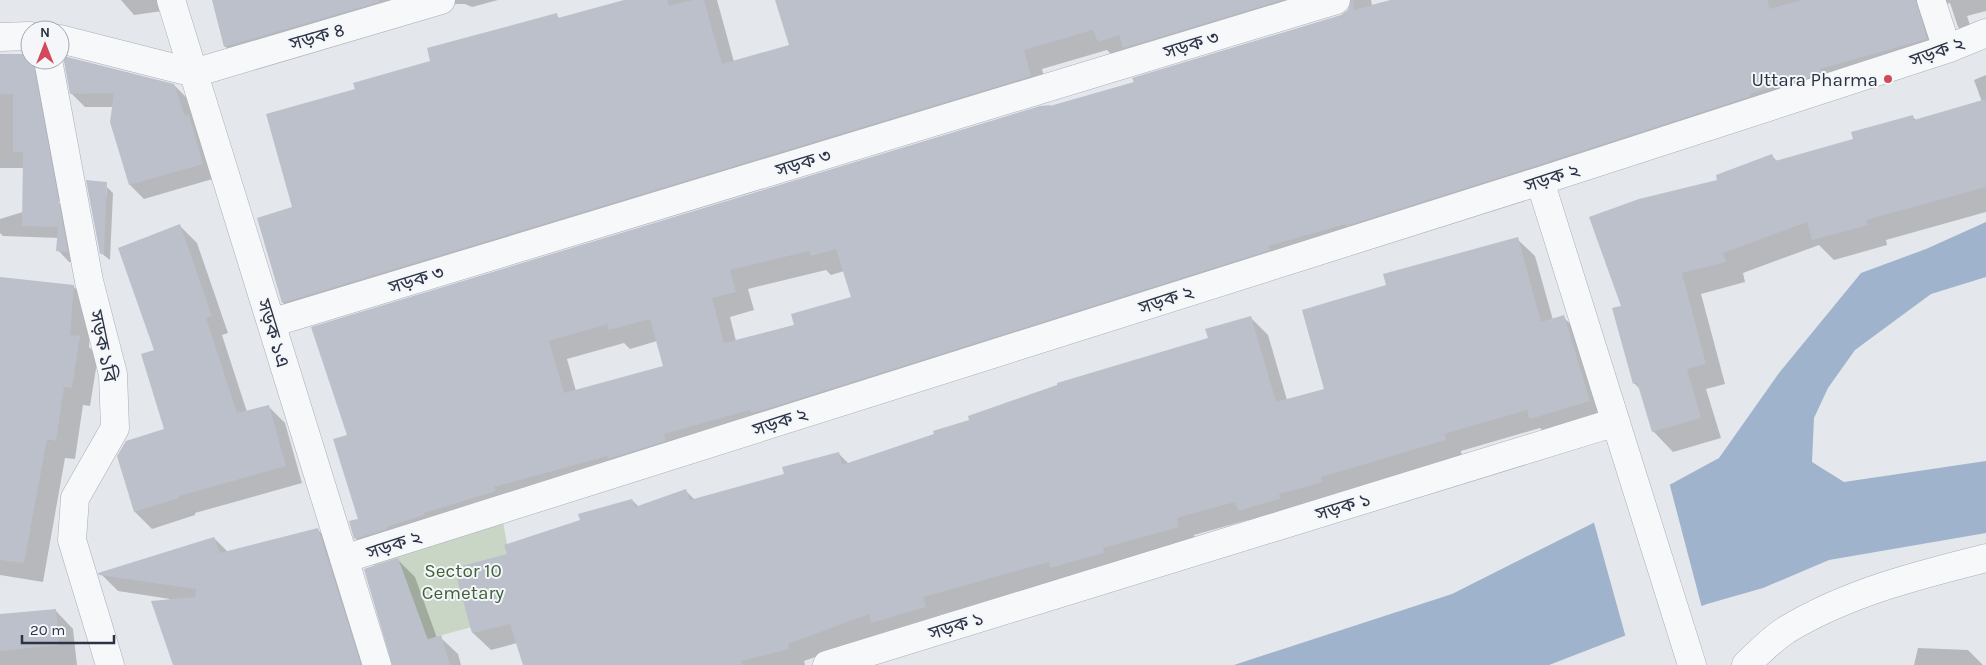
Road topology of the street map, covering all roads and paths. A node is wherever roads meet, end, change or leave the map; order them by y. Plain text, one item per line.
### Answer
1 (171, 0) edge
2 (441, 0) edge
3 (1336, 0) edge
4 (1931, 0) edge
5 (1986, 33) edge
6 (20, 36) edge
7 (0, 37) edge
8 (70, 42) edge
9 (1946, 50) junction
10 (50, 70) edge
11 (194, 73) junction
12 (1540, 181) junction
13 (271, 323) junction
14 (1616, 422) junction
15 (1986, 558) edge
16 (344, 559) junction
17 (110, 665) edge
18 (377, 665) edge
19 (827, 665) edge
20 (1692, 665) edge
21 (1746, 665) edge

1 - 11 street, সড়ক ১এ
2 - 11 street, সড়ক ৪
3 - 13 street, সড়ক ৩
4 - 9 street
5 - 9 street, সড়ক ২
6 - 7 street
8 - 11 street
9 - 12 street, সড়ক ২
10 - 17 street, সড়ক ১বি
11 - 13 street, সড়ক ১এ
12 - 14 street
12 - 16 street, সড়ক ২
13 - 16 street, সড়ক ১এ
14 - 19 street, সড়ক ১
14 - 20 street
15 - 21 street
16 - 18 street, সড়ক ১এ

